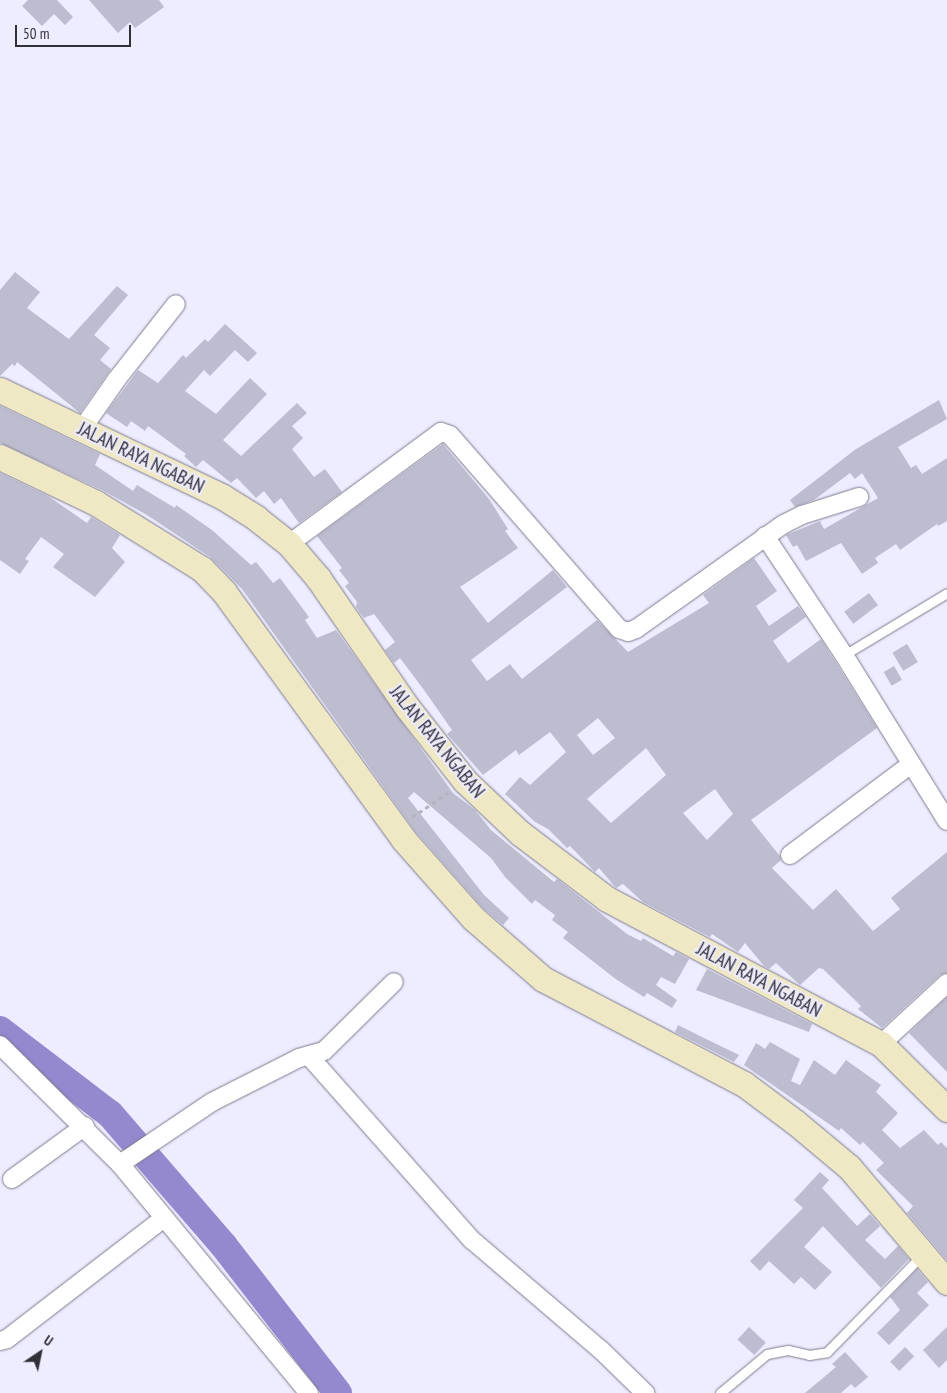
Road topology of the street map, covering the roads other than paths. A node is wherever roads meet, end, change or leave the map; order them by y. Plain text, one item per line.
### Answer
1 (176, 304) dead end
2 (0, 390) edge
3 (82, 430) junction
4 (0, 457) edge
5 (859, 497) dead end
6 (765, 536) junction
7 (289, 544) junction
8 (947, 593) edge
9 (844, 656) junction
10 (911, 764) junction
11 (947, 822) edge
12 (790, 855) dead end
13 (394, 982) dead end
14 (947, 983) edge
15 (881, 1044) junction
16 (0, 1046) edge
17 (309, 1056) junction
18 (947, 1110) edge
19 (85, 1126) junction
20 (120, 1164) junction
21 (12, 1179) dead end
22 (164, 1218) junction
23 (925, 1252) junction
24 (947, 1282) edge
25 (0, 1341) edge
26 (309, 1393) edge
27 (645, 1393) edge
28 (720, 1393) edge

1 - 3 street
2 - 3 street, JALAN RAYA NGABAN
3 - 7 street, JALAN RAYA NGABAN
4 - 23 street
5 - 6 street
6 - 7 street
6 - 9 street
7 - 15 street, JALAN RAYA NGABAN
8 - 9 lane
9 - 10 street
10 - 11 street
10 - 12 street
13 - 17 street
14 - 15 street
15 - 18 street, JALAN RAYA NGABAN
16 - 19 street
17 - 20 street
17 - 27 street
19 - 20 street
19 - 21 street
20 - 22 street
22 - 25 street
22 - 26 street
23 - 24 street
23 - 28 lane

